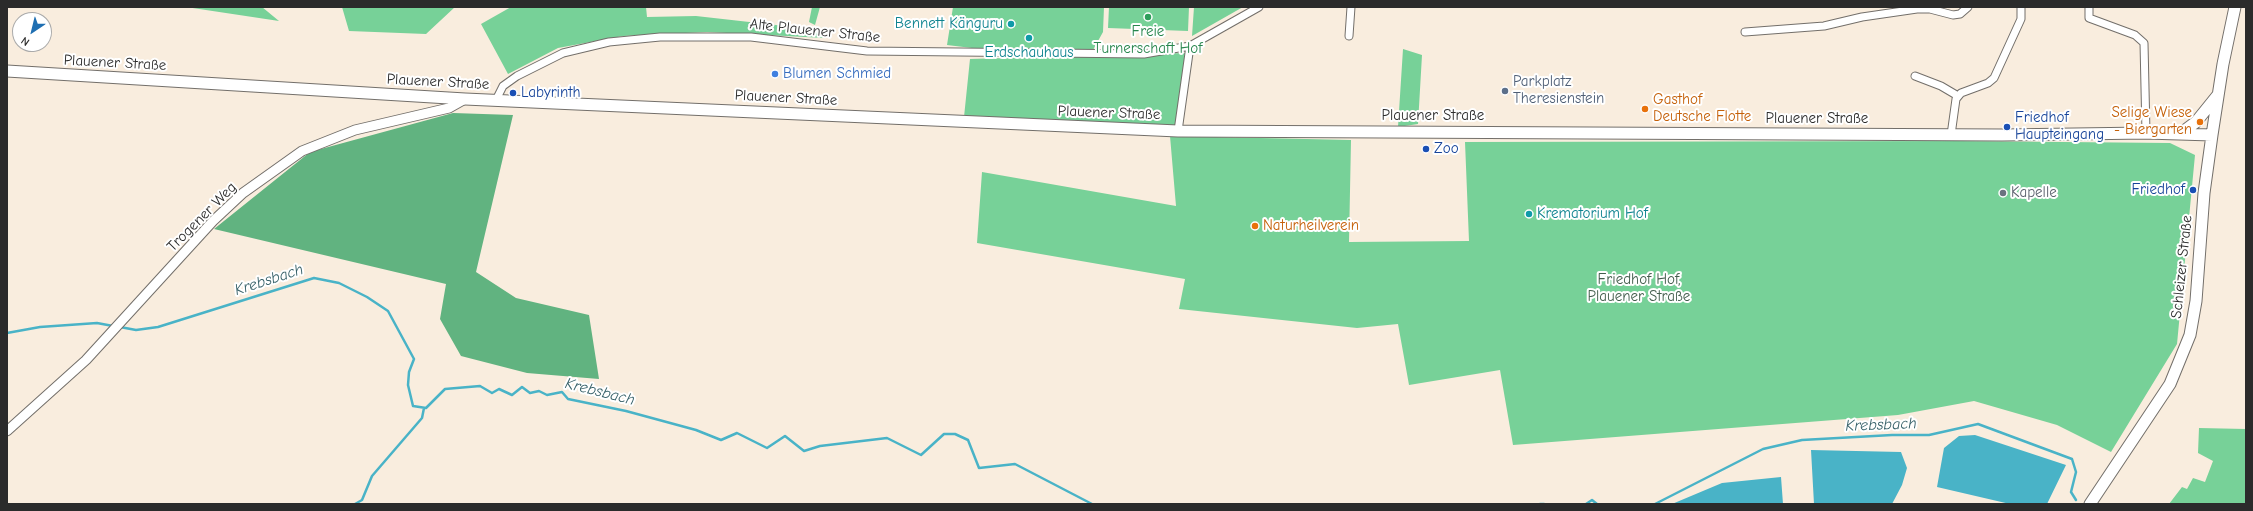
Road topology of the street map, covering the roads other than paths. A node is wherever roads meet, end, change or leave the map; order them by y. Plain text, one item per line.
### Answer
1 (1259, 7) edge
2 (1351, 7) edge
3 (1968, 7) edge
4 (2021, 7) edge
5 (2089, 7) edge
6 (2235, 7) edge
7 (1745, 32) dead end
8 (1349, 36) dead end
9 (1190, 46) junction
10 (7, 71) edge
11 (1914, 76) dead end
12 (2218, 94) junction
13 (1958, 96) junction
14 (465, 99) junction
15 (496, 100) junction
16 (1178, 131) junction
17 (2146, 133) junction
18 (2180, 134) junction
19 (1951, 135) junction
20 (2212, 136) junction
21 (7, 431) edge
22 (2090, 504) edge

1 - 9 street, Alte Plauener Straße
2 - 8 street
3 - 7 street
4 - 13 street
5 - 17 street
6 - 12 main road, Schleizer Straße
9 - 15 street, Alte Plauener Straße
9 - 16 street
10 - 14 main road, Plauener Straße
11 - 13 street
12 - 18 main road
12 - 20 main road, Schleizer Straße
13 - 19 street
14 - 15 main road, Plauener Straße
14 - 21 street, Trogener Weg
15 - 16 main road, Plauener Straße
16 - 19 main road, Plauener Straße
17 - 18 main road, Plauener Straße
17 - 19 main road, Plauener Straße
18 - 20 main road, Plauener Straße
20 - 22 main road, Schleizer Straße

